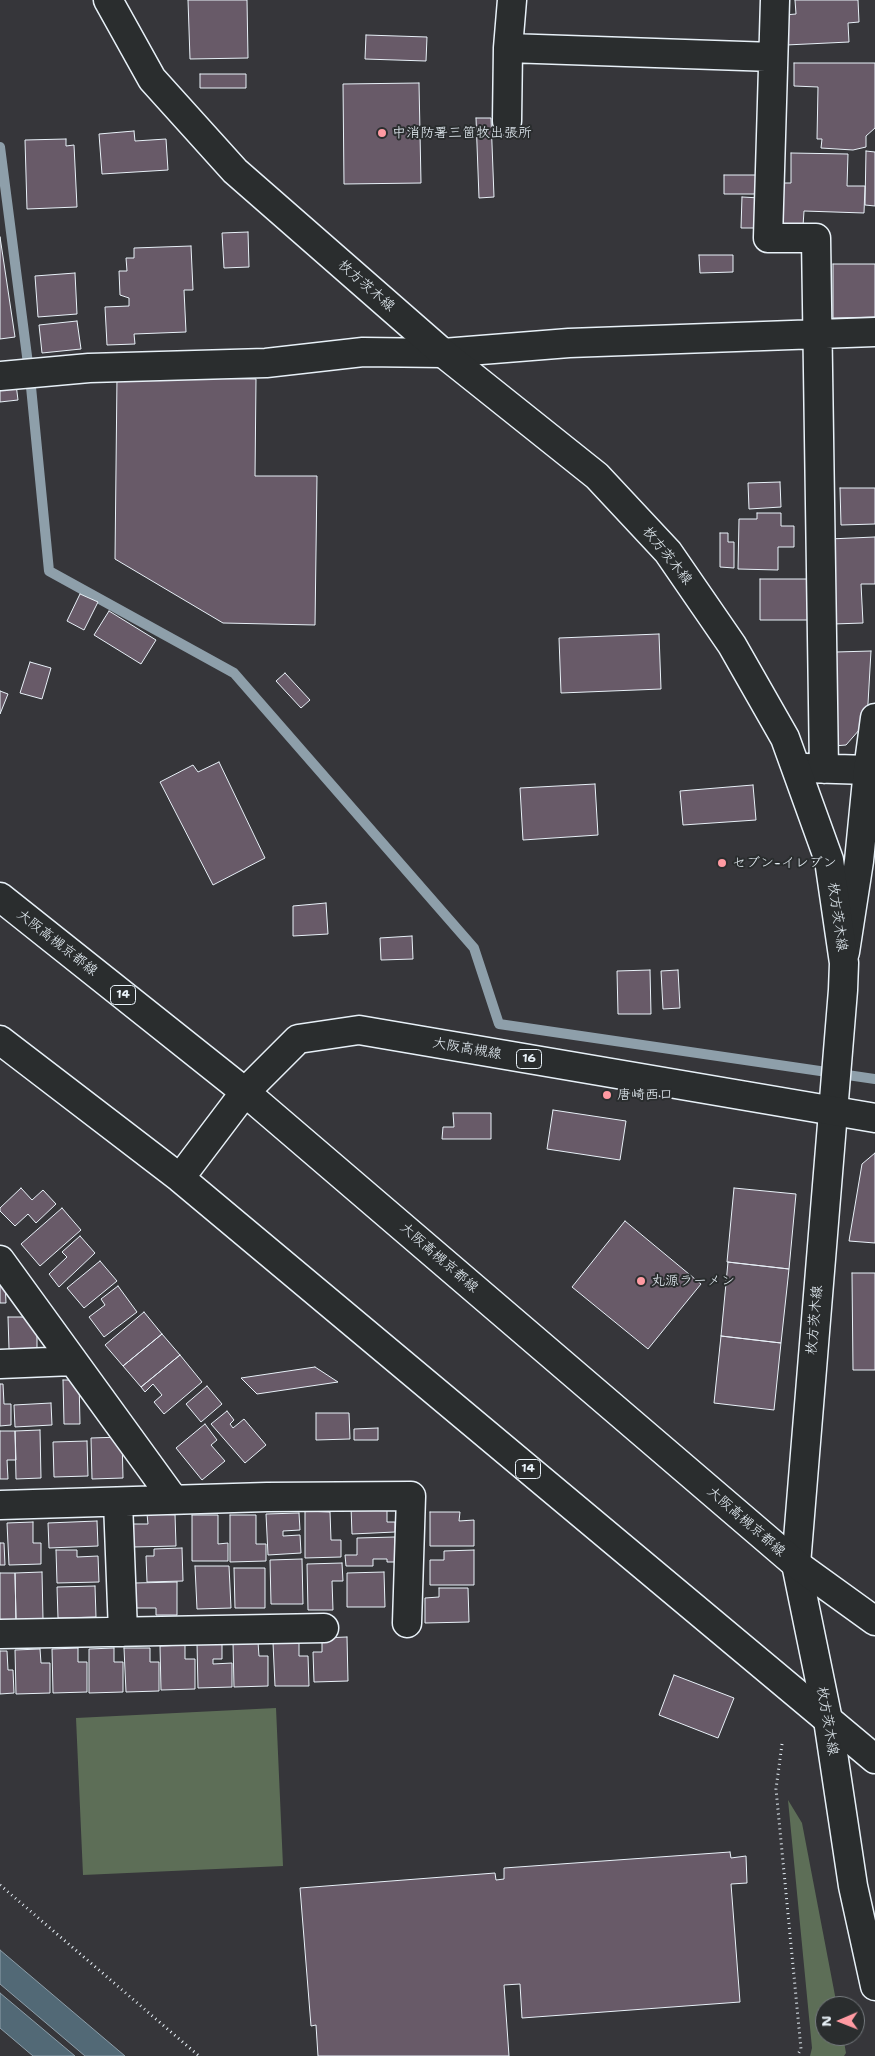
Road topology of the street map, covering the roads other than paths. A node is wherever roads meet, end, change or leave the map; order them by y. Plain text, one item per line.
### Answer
1 (108, 0) edge
2 (512, 0) edge
3 (775, 0) edge
4 (508, 48) junction
5 (773, 57) junction
6 (507, 122) dead end
7 (875, 332) edge
8 (816, 334) junction
9 (443, 353) junction
10 (0, 376) edge
11 (875, 718) edge
12 (796, 768) junction
13 (824, 769) junction
14 (868, 770) junction
15 (0, 897) edge
16 (844, 963) junction
17 (0, 1040) edge
18 (246, 1092) junction
19 (833, 1111) junction
20 (875, 1118) edge
21 (180, 1178) junction
22 (0, 1260) edge
23 (73, 1361) junction
24 (0, 1364) edge
25 (174, 1500) junction
26 (118, 1502) junction
27 (0, 1506) edge
28 (796, 1564) junction
29 (875, 1621) edge
30 (407, 1623) dead end
31 (324, 1628) dead end
32 (123, 1632) junction
33 (0, 1634) edge
34 (828, 1720) junction
35 (875, 1758) edge
36 (875, 1986) edge

1 - 9 main road, 枚方茨木線
2 - 4 main road
3 - 5 main road
4 - 5 main road
4 - 6 main road
5 - 8 main road
7 - 8 main road
8 - 9 main road
8 - 13 main road
9 - 10 main road
9 - 12 main road, 枚方茨木線
11 - 14 main road
12 - 13 main road
12 - 16 main road, 枚方茨木線
13 - 14 main road
14 - 16 main road
15 - 18 main road, 大阪高槻京都線 / 14
16 - 19 main road, 枚方茨木線
17 - 21 main road, 14
18 - 19 main road, 大阪高槻線 / 16
18 - 21 main road, 大阪高槻線 / 16
18 - 28 main road, 大阪高槻京都線 / 14
19 - 20 main road, 大阪高槻線 / 16
19 - 28 main road, 枚方茨木線
21 - 34 main road, 14
22 - 23 main road
23 - 24 main road
23 - 25 main road
25 - 26 main road
25 - 30 main road
26 - 27 main road
26 - 32 main road
28 - 29 main road, 大阪高槻京都線 / 14
28 - 34 main road, 枚方茨木線
31 - 32 main road
32 - 33 main road
34 - 35 main road, 14
34 - 36 main road, 枚方茨木線

